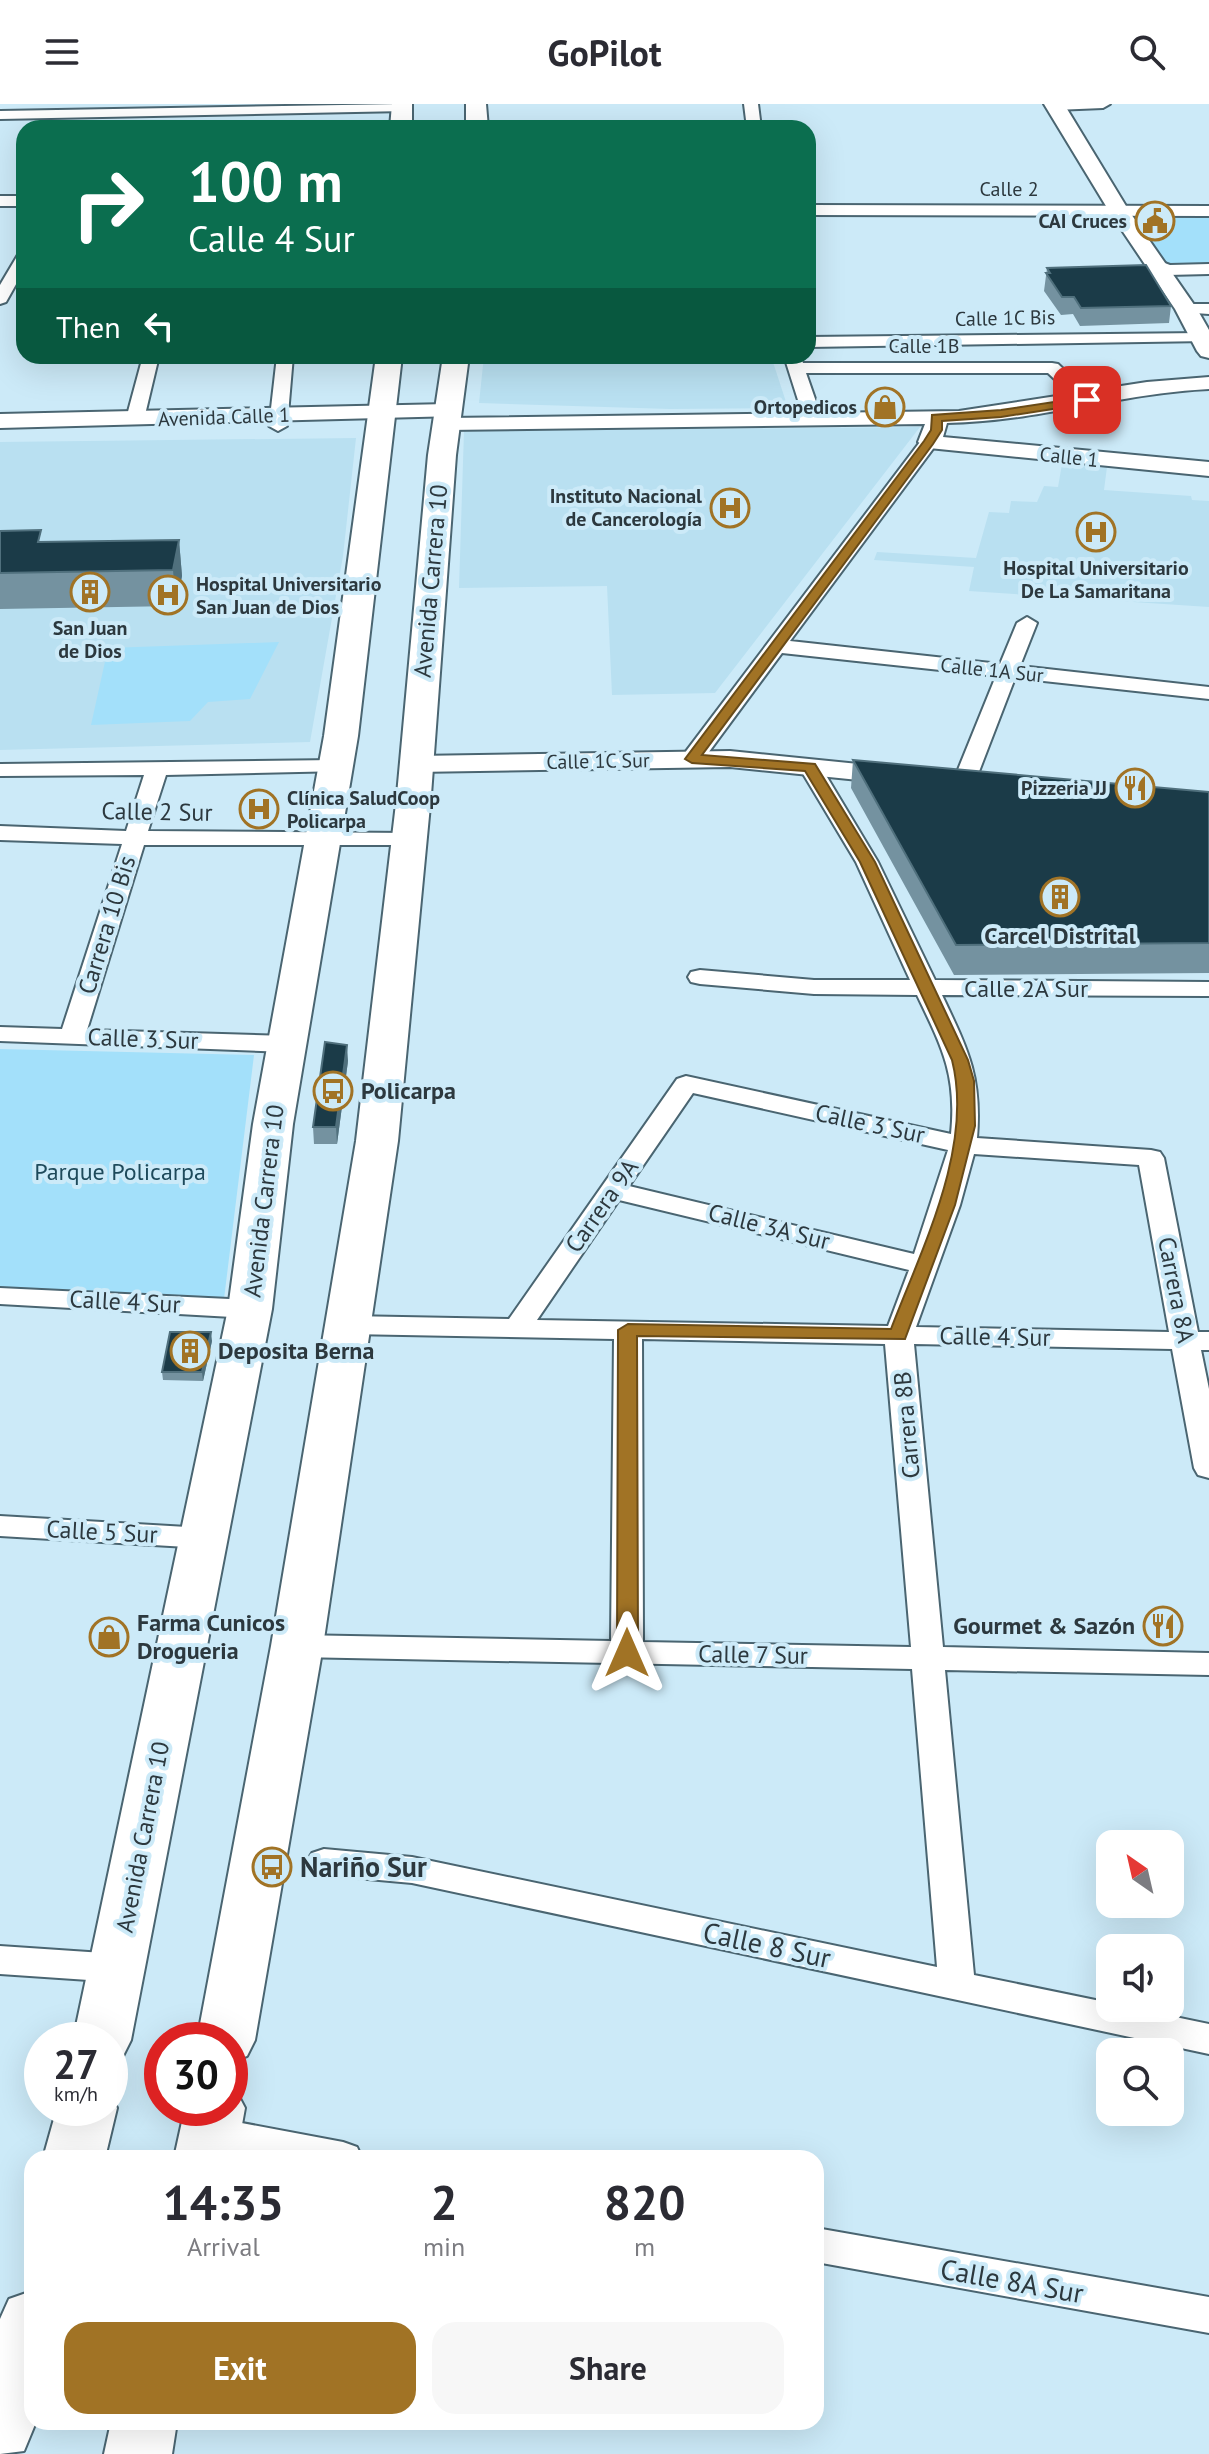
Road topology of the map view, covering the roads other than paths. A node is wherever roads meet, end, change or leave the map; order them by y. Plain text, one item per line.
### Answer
1 (1103, 104) edge
2 (1054, 105) edge
3 (215, 106) edge
4 (313, 110) junction
5 (110, 113) junction
6 (401, 113) edge
7 (0, 115) edge
8 (107, 120) edge
9 (312, 120) edge
10 (816, 210) edge
11 (1119, 211) junction
12 (1209, 211) edge
13 (1209, 269) edge
14 (16, 270) edge
15 (1163, 270) junction
16 (0, 299) edge
17 (1186, 309) junction
18 (1209, 309) edge
19 (816, 342) edge
20 (1206, 345) edge
21 (816, 363) edge
22 (149, 364) edge
23 (284, 364) edge
24 (388, 364) edge
25 (455, 364) edge
26 (795, 364) edge
27 (1209, 383) edge
28 (1087, 400) junction
29 (447, 417) junction
30 (382, 418) junction
31 (936, 418) junction
32 (135, 419) junction
33 (813, 419) junction
34 (0, 421) edge
35 (278, 421) junction
36 (0, 430) edge
37 (929, 442) junction
38 (1209, 469) edge
39 (1027, 623) dead end
40 (776, 646) junction
41 (1008, 672) junction
42 (1209, 693) edge
43 (692, 759) junction
44 (416, 764) junction
45 (336, 766) junction
46 (810, 767) junction
47 (157, 768) junction
48 (0, 770) edge
49 (964, 782) junction
50 (995, 785) edge
51 (0, 833) edge
52 (135, 838) junction
53 (322, 839) junction
54 (409, 840) junction
55 (700, 977) dead end
56 (1209, 989) edge
57 (928, 990) junction
58 (0, 1034) edge
59 (72, 1037) junction
60 (287, 1044) junction
61 (686, 1084) joint
62 (963, 1145) junction
63 (1151, 1158) joint
64 (613, 1190) junction
65 (924, 1265) junction
66 (0, 1296) edge
67 (250, 1309) junction
68 (349, 1325) junction
69 (517, 1328) junction
70 (628, 1330) junction
71 (899, 1335) junction
72 (1197, 1341) edge
73 (1209, 1468) edge
74 (0, 1526) edge
75 (204, 1538) junction
76 (297, 1646) junction
77 (627, 1653) junction
78 (929, 1658) junction
79 (1209, 1664) edge
80 (324, 1862) dead end
81 (0, 1960) edge
82 (118, 1968) junction
83 (957, 1985) junction
84 (106, 2022) edge
85 (229, 2022) edge
86 (1209, 2039) edge
87 (82, 2126) edge
88 (210, 2133) edge
89 (76, 2150) edge
90 (300, 2150) edge
91 (824, 2246) edge
92 (1209, 2315) edge
93 (24, 2347) edge
94 (0, 2430) edge
95 (142, 2430) edge
96 (138, 2454) edge

1 - 2 street
2 - 11 main road
3 - 4 street
3 - 5 street
4 - 6 street
4 - 9 street
5 - 7 street
5 - 8 street
10 - 11 street, Calle 2
11 - 12 street, Calle 2
11 - 15 main road
13 - 15 street
14 - 16 street
15 - 17 main road
17 - 18 street
17 - 20 main road
19 - 20 street, Calle 1C Bis
21 - 28 street, Calle 1B
22 - 32 street
23 - 35 street
24 - 30 main road, Avenida Carrera 10
25 - 29 main road, Avenida Carrera 10
26 - 33 street
27 - 28 street
28 - 31 street
29 - 30 main road, Avenida Calle 1
29 - 33 street
29 - 44 main road, Avenida Carrera 10
30 - 35 main road, Avenida Calle 1
30 - 45 main road, Avenida Carrera 10
31 - 33 street
31 - 37 street
32 - 34 main road, Avenida Calle 1
32 - 35 main road, Avenida Calle 1
35 - 36 main road, Avenida Calle 1
37 - 38 street, Calle 1
37 - 40 street
39 - 41 street
40 - 41 street, Calle 1A Sur
40 - 43 street
41 - 42 street, Calle 1A Sur
41 - 49 street
43 - 44 street, Calle 1C Sur
43 - 46 street, Calle 1C Sur
44 - 54 main road, Avenida Carrera 10
45 - 47 street
45 - 53 main road, Avenida Carrera 10
46 - 49 street, Calle 1C Sur
46 - 57 street, Carrera 8B
47 - 48 street
47 - 52 street, Carrera 10 Bis
49 - 50 street, Calle 1C Sur
51 - 52 street, Calle 2 Sur
52 - 53 street, Calle 2 Sur
52 - 59 street, Carrera 10 Bis
53 - 54 street, Calle 2 Sur
53 - 60 main road, Avenida Carrera 10
54 - 68 main road, Avenida Carrera 10
55 - 57 street, Calle 2A Sur
56 - 57 street, Calle 2A Sur
57 - 62 street, Carrera 8B
58 - 59 street, Calle 3 Sur
59 - 60 street, Calle 3 Sur
60 - 67 main road, Avenida Carrera 10
61 - 62 street, Calle 3 Sur
61 - 64 street, Carrera 9A
62 - 63 street, Calle 3 Sur
62 - 65 street, Carrera 8B
63 - 72 street, Carrera 8A
64 - 65 street, Calle 3A Sur
64 - 69 street, Carrera 9A
65 - 71 street, Carrera 8B
66 - 67 street, Calle 4 Sur
67 - 75 main road, Avenida Carrera 10
68 - 69 street, Calle 4 Sur
68 - 76 main road, Avenida Carrera 10
69 - 70 street, Calle 4 Sur
70 - 71 street, Calle 4 Sur
70 - 77 street
71 - 72 street, Calle 4 Sur
71 - 78 street, Carrera 8B
72 - 73 street, Carrera 8A
74 - 75 street, Calle 5 Sur
75 - 82 main road, Avenida Carrera 10
76 - 77 street, Calle 7 Sur
76 - 85 main road, Avenida Carrera 10
77 - 78 street, Calle 7 Sur
78 - 79 street, Calle 7 Sur
78 - 83 street, Carrera 8B
80 - 83 street, Calle 8 Sur
81 - 82 street
82 - 84 main road, Avenida Carrera 10
83 - 86 street, Calle 8 Sur
87 - 89 main road
88 - 90 street
91 - 92 street, Calle 8A Sur
93 - 94 main road
95 - 96 main road

